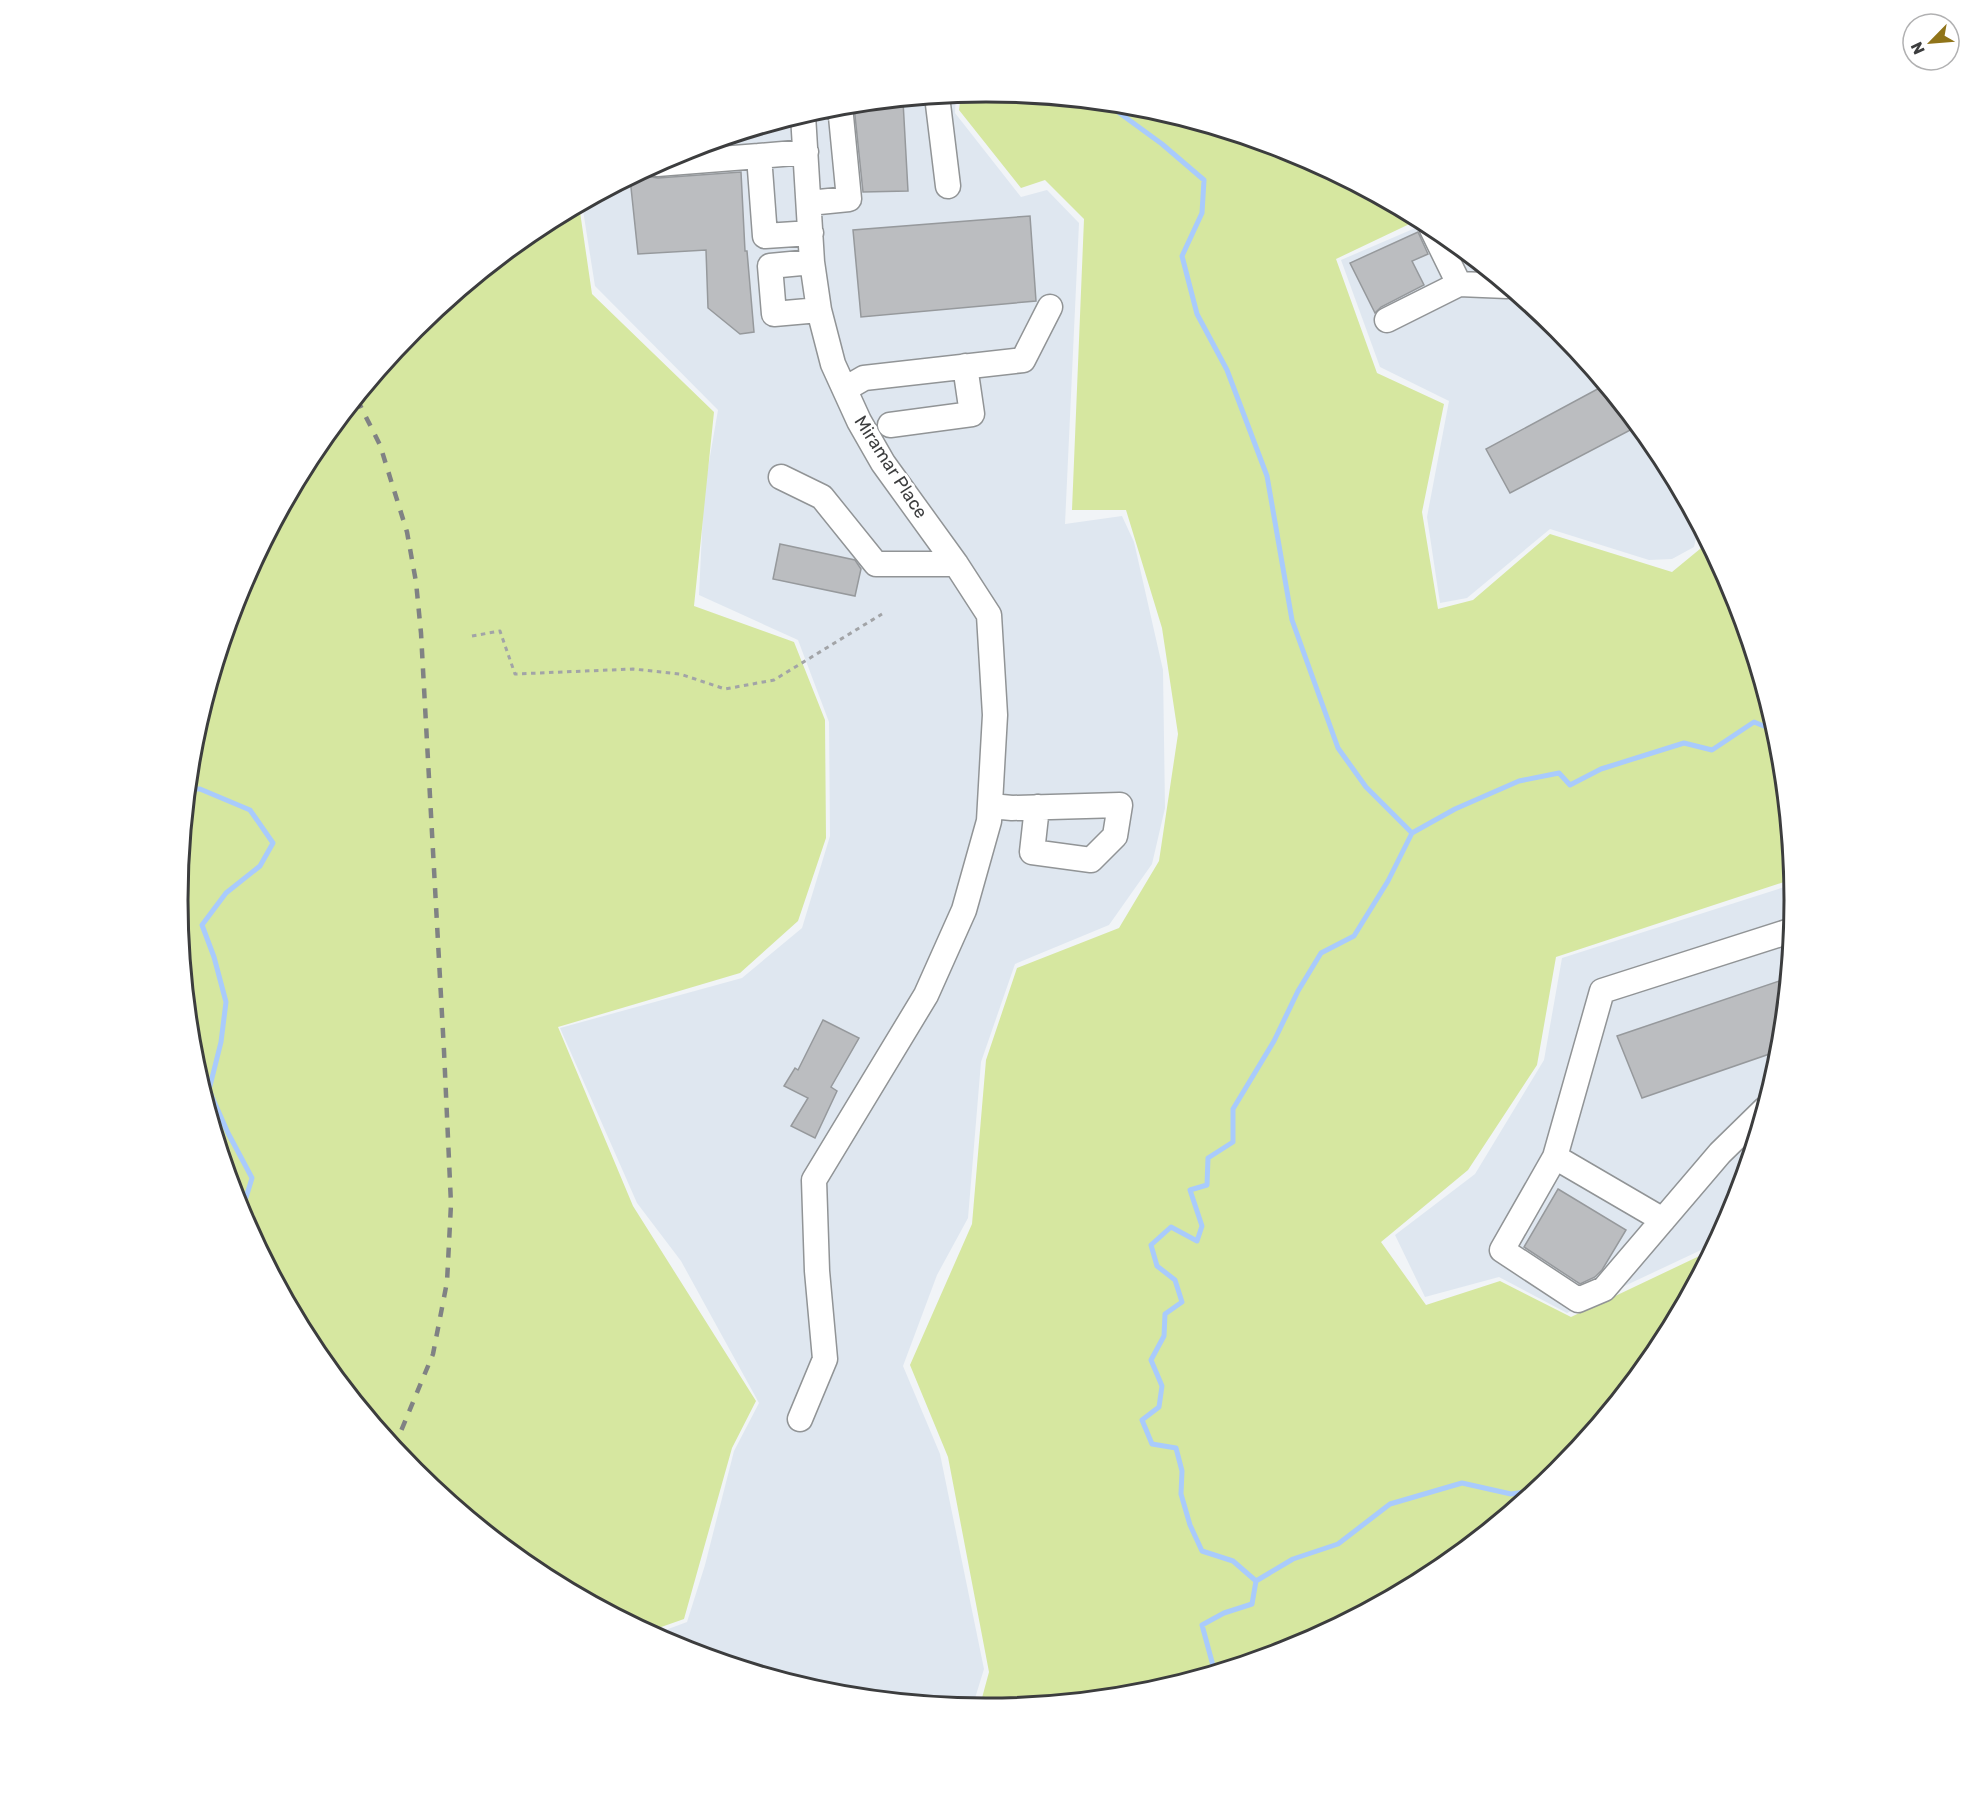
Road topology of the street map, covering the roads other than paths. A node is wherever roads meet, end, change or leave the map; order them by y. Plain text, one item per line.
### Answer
1 (938, 104) edge
2 (841, 115) edge
3 (804, 123) edge
4 (806, 152) junction
5 (759, 156) junction
6 (684, 162) edge
7 (948, 186) dead end
8 (809, 203) junction
9 (811, 233) junction
10 (1439, 243) edge
11 (812, 262) junction
12 (1459, 284) junction
13 (1495, 286) edge
14 (1050, 307) dead end
15 (819, 310) junction
16 (1387, 320) dead end
17 (965, 366) junction
18 (845, 389) junction
19 (890, 425) dead end
20 (781, 477) dead end
21 (956, 564) junction
22 (991, 806) junction
23 (1036, 807) dead end
24 (1784, 933) edge
25 (1754, 1120) edge
26 (1555, 1157) junction
27 (1663, 1220) junction
28 (800, 1419) dead end

1 - 7 street
2 - 8 street
3 - 4 street, Miramar Place
4 - 5 street
4 - 8 street, Miramar Place
5 - 6 street
5 - 9 street
8 - 9 street, Miramar Place
9 - 11 street, Miramar Place
10 - 12 street
11 - 15 street, Miramar Place
11 - 15 street
12 - 13 street
12 - 16 street
14 - 17 street
15 - 18 street, Miramar Place
17 - 18 street
17 - 19 street
18 - 21 street, Miramar Place
20 - 21 street
21 - 22 street, Miramar Place
22 - 23 street
22 - 28 street, Miramar Place
24 - 26 street
25 - 27 street
26 - 27 street
26 - 27 street

